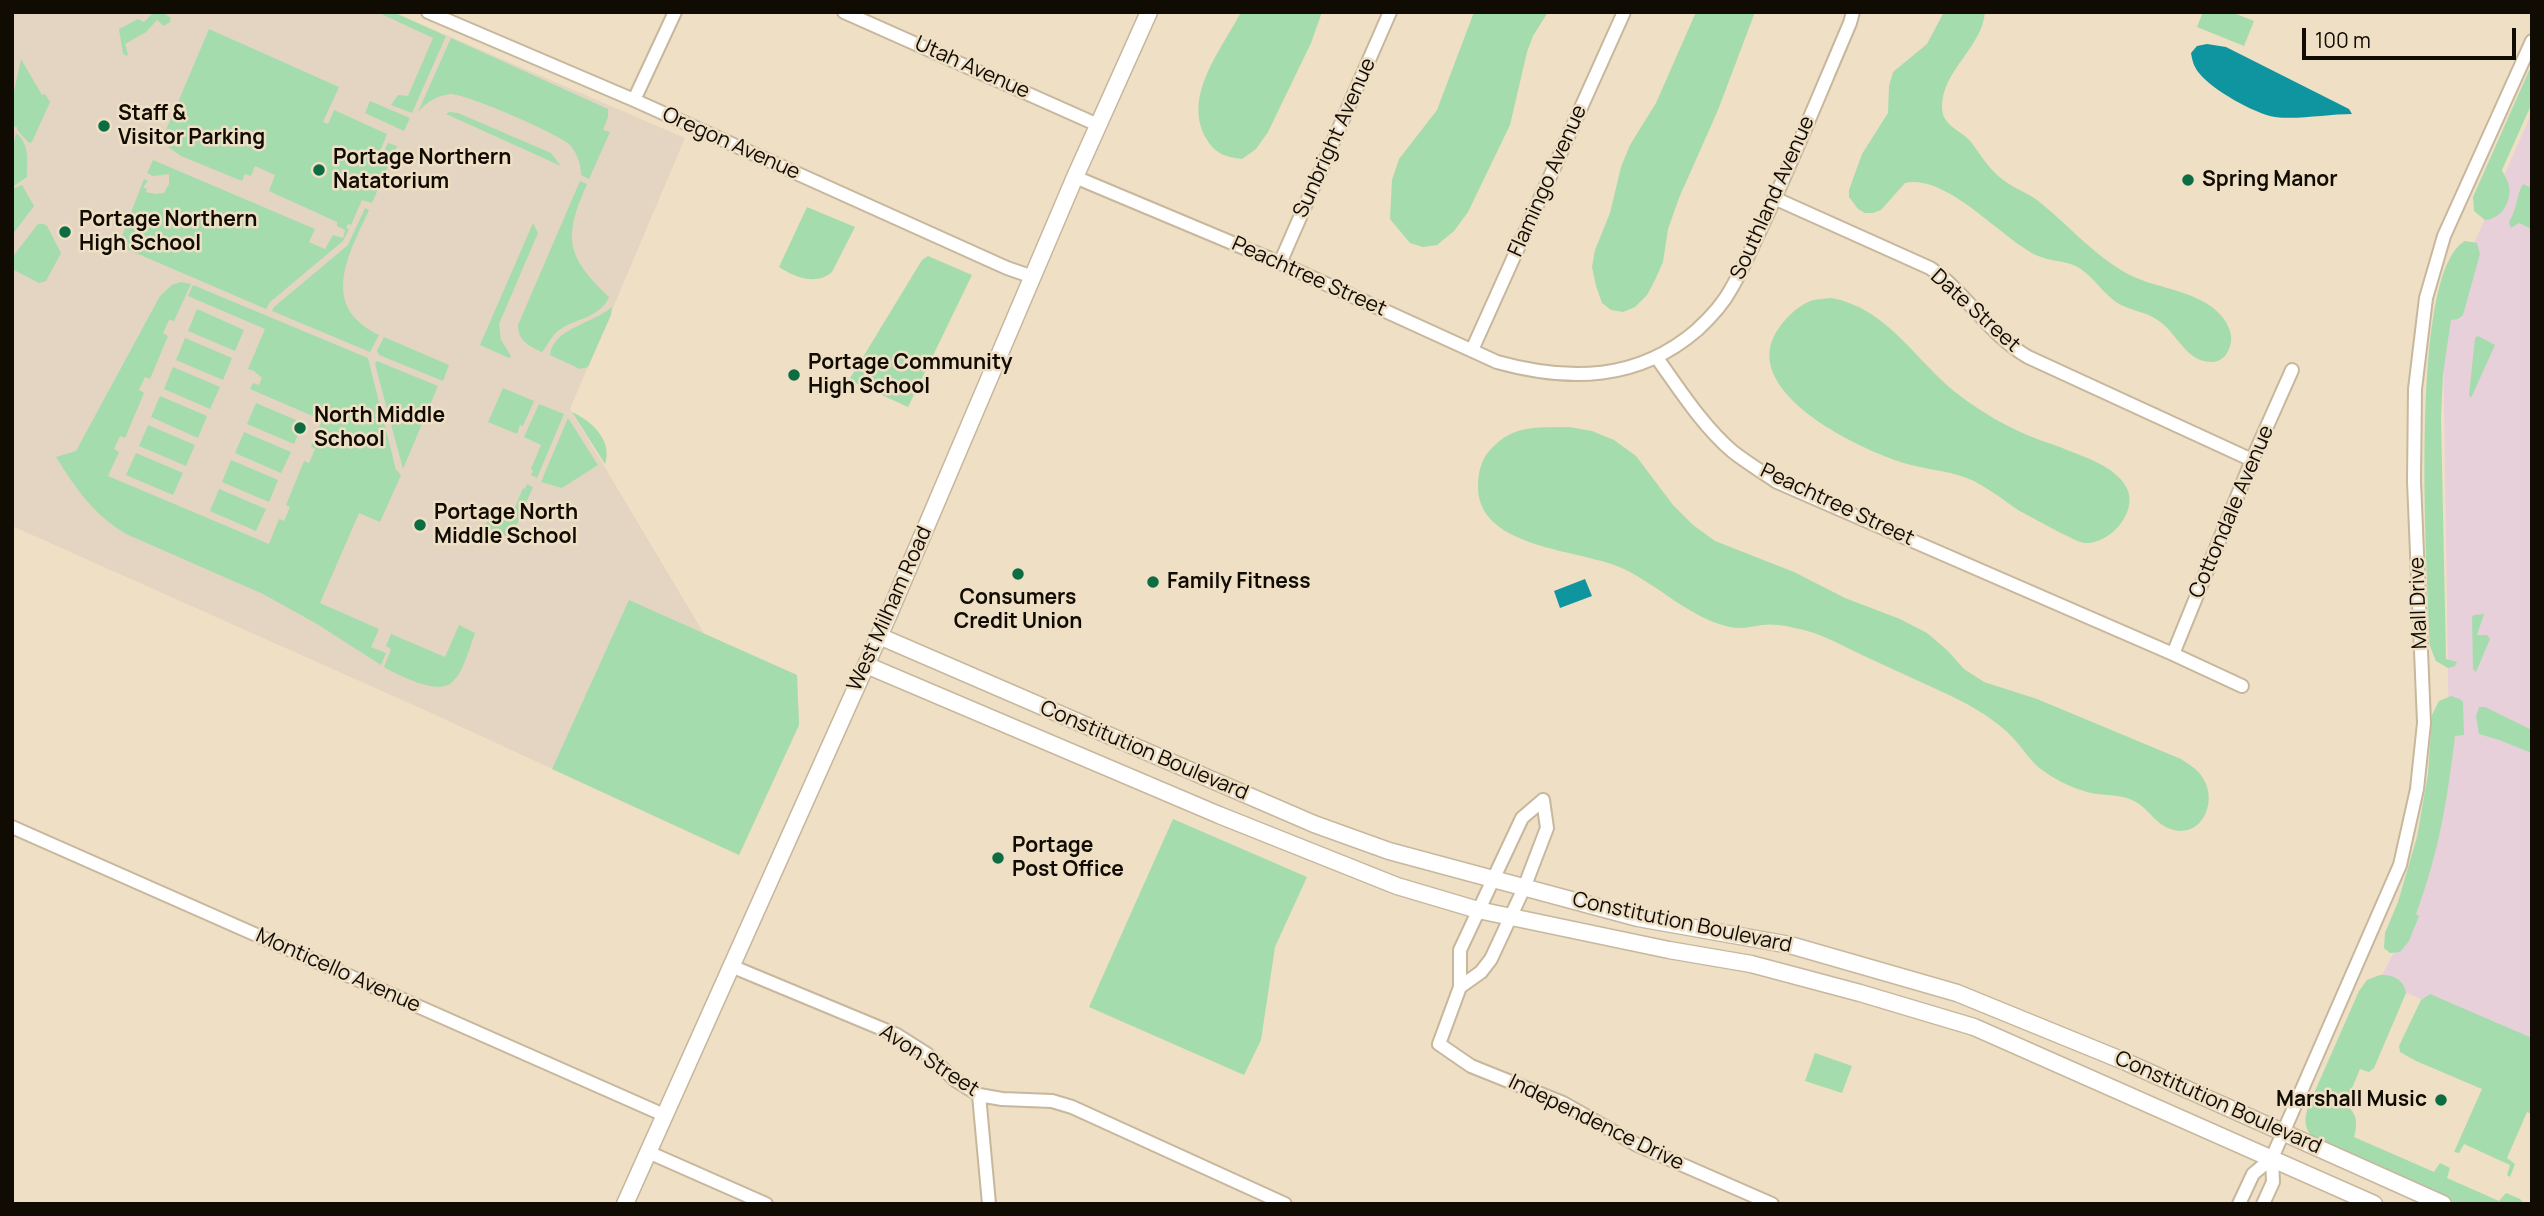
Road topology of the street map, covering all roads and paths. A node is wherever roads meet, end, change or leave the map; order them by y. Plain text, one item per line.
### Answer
1 (428, 12) edge
2 (675, 12) edge
3 (844, 12) edge
4 (1149, 12) edge
5 (1390, 12) edge
6 (1624, 12) edge
7 (1853, 12) edge
8 (2532, 41) edge
9 (634, 100) junction
10 (1098, 125) junction
11 (1075, 177) junction
12 (1774, 198) junction
13 (1280, 263) junction
14 (1033, 277) junction
15 (1472, 350) junction
16 (1657, 358) junction
17 (2292, 370) dead end
18 (2252, 460) junction
19 (880, 636) junction
20 (2173, 654) junction
21 (866, 665) junction
22 (2242, 686) dead end
23 (12, 827) edge
24 (1493, 880) junction
25 (1524, 888) junction
26 (1478, 910) junction
27 (1510, 917) junction
28 (731, 966) junction
29 (1460, 987) junction
30 (979, 1095) junction
31 (664, 1115) junction
32 (2284, 1132) junction
33 (648, 1152) junction
34 (2272, 1158) junction
35 (625, 1204) edge
36 (766, 1204) edge
37 (989, 1204) edge
38 (1285, 1204) edge
39 (1772, 1204) edge
40 (2239, 1204) edge
41 (2263, 1204) edge
42 (2374, 1204) edge
43 (2443, 1204) edge

1 - 9 street, Oregon Avenue
2 - 9 street
3 - 10 street, Utah Avenue
4 - 10 street, West Milham Road
5 - 13 street, Sunbright Avenue
6 - 15 street, Flamingo Avenue
7 - 12 street, Southland Avenue
8 - 32 street, Mall Drive
9 - 14 street, Oregon Avenue
10 - 11 street, West Milham Road
11 - 13 street, Peachtree Street
11 - 14 street, West Milham Road
12 - 16 street, Southland Avenue
12 - 18 street, Date Street
13 - 15 street, Peachtree Street
14 - 19 street, West Milham Road
15 - 16 street, Peachtree Street
16 - 20 street, Peachtree Street
17 - 18 street, Cottondale Avenue
18 - 20 street, Cottondale Avenue
19 - 21 street, West Milham Road
19 - 24 street, Constitution Boulevard
20 - 22 street, Peachtree Street
21 - 26 street, Constitution Boulevard
21 - 28 street, West Milham Road
23 - 31 street, Monticello Avenue
24 - 25 street, Constitution Boulevard
24 - 25 street, Independence Drive
24 - 26 street, Independence Drive
25 - 27 street, Independence Drive
25 - 32 street, Constitution Boulevard
26 - 27 street, Constitution Boulevard
26 - 29 street, Independence Drive
27 - 29 street, Independence Drive
27 - 34 street, Constitution Boulevard
28 - 30 street, Avon Street
28 - 31 street, West Milham Road
29 - 39 street, Independence Drive
30 - 37 street
30 - 38 street, Avon Street
31 - 33 street, West Milham Road
32 - 34 street, Mall Drive
32 - 43 street, Constitution Boulevard
33 - 35 street, West Milham Road
33 - 36 street
34 - 40 street
34 - 41 street
34 - 42 street, Constitution Boulevard

